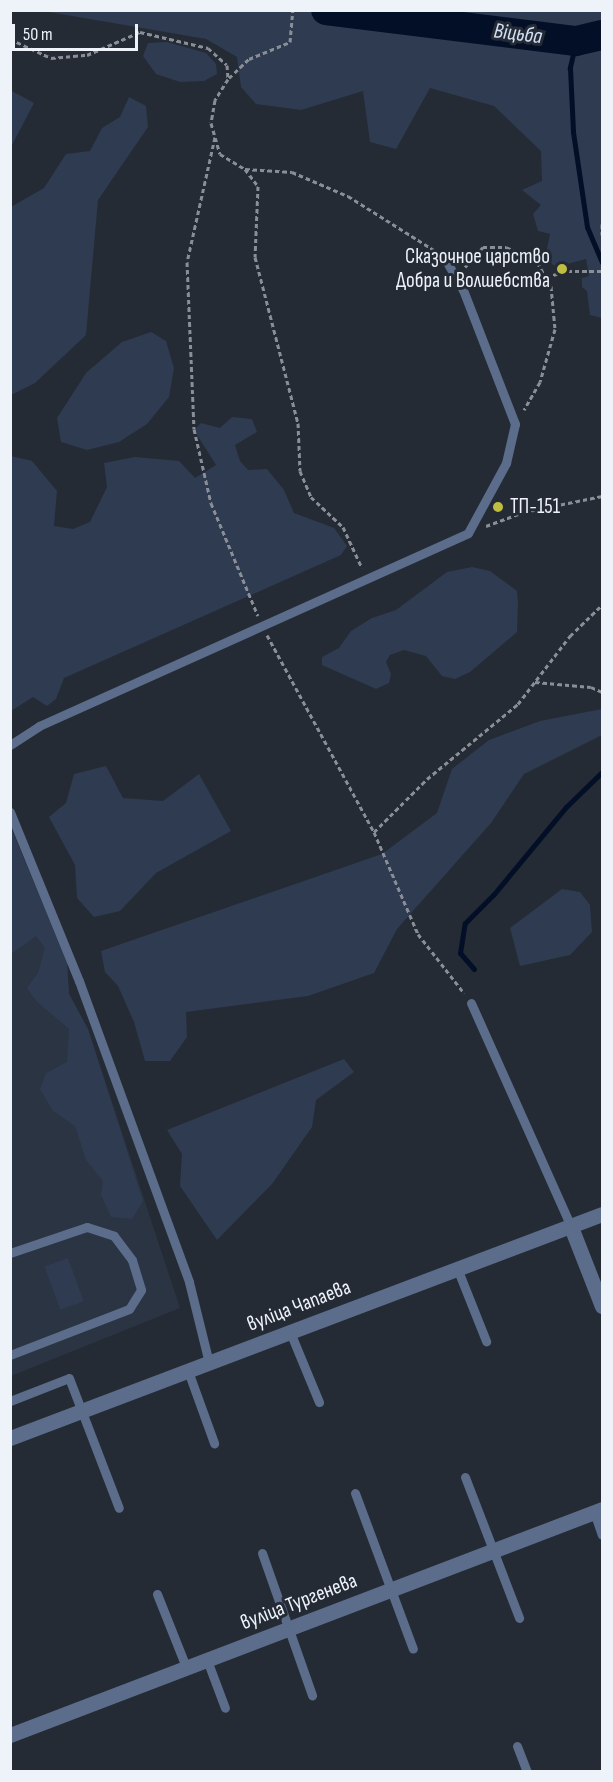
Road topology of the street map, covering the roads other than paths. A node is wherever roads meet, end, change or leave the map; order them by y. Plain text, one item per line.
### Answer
1 (448, 264) road end
2 (10, 745) edge
3 (10, 812) edge
4 (471, 1003) dead end
5 (603, 1214) edge
6 (571, 1227) junction
7 (10, 1253) edge
8 (457, 1268) junction
9 (603, 1306) edge
10 (290, 1332) junction
11 (486, 1341) dead end
12 (10, 1355) edge
13 (209, 1363) junction
14 (188, 1371) junction
15 (10, 1401) edge
16 (319, 1402) dead end
17 (85, 1411) junction
18 (10, 1438) edge
19 (214, 1443) dead end
20 (465, 1477) dead end
21 (355, 1493) dead end
22 (119, 1508) dead end
23 (598, 1511) edge
24 (603, 1535) edge
25 (492, 1550) junction
26 (262, 1553) dead end
27 (391, 1590) junction
28 (158, 1594) dead end
29 (519, 1618) dead end
30 (290, 1629) junction
31 (413, 1649) dead end
32 (207, 1660) junction
33 (186, 1667) junction
34 (312, 1695) dead end
35 (225, 1708) dead end
36 (10, 1735) edge
37 (517, 1746) dead end
38 (527, 1772) edge

1 - 2 lane
3 - 13 lane
4 - 6 lane
5 - 6 street, вуліца Чапаева
6 - 8 street, вуліца Чапаева
6 - 9 street
7 - 12 lane
8 - 10 street, вуліца Чапаева
8 - 11 lane
10 - 13 street, вуліца Чапаева
10 - 16 lane
13 - 14 street, вуліца Чапаева
14 - 17 street, вуліца Чапаева
14 - 19 lane
15 - 17 lane
17 - 18 street, вуліца Чапаева
17 - 22 lane
20 - 25 lane
21 - 27 lane
23 - 24 lane
23 - 25 street, вуліца Тургенева
25 - 27 street, вуліца Тургенева
25 - 29 lane
26 - 30 lane
27 - 30 street, вуліца Тургенева
27 - 31 lane
28 - 33 lane
30 - 32 street, вуліца Тургенева
30 - 34 lane
32 - 33 street, вуліца Тургенева
32 - 35 lane
33 - 36 street, вуліца Тургенева
37 - 38 lane

